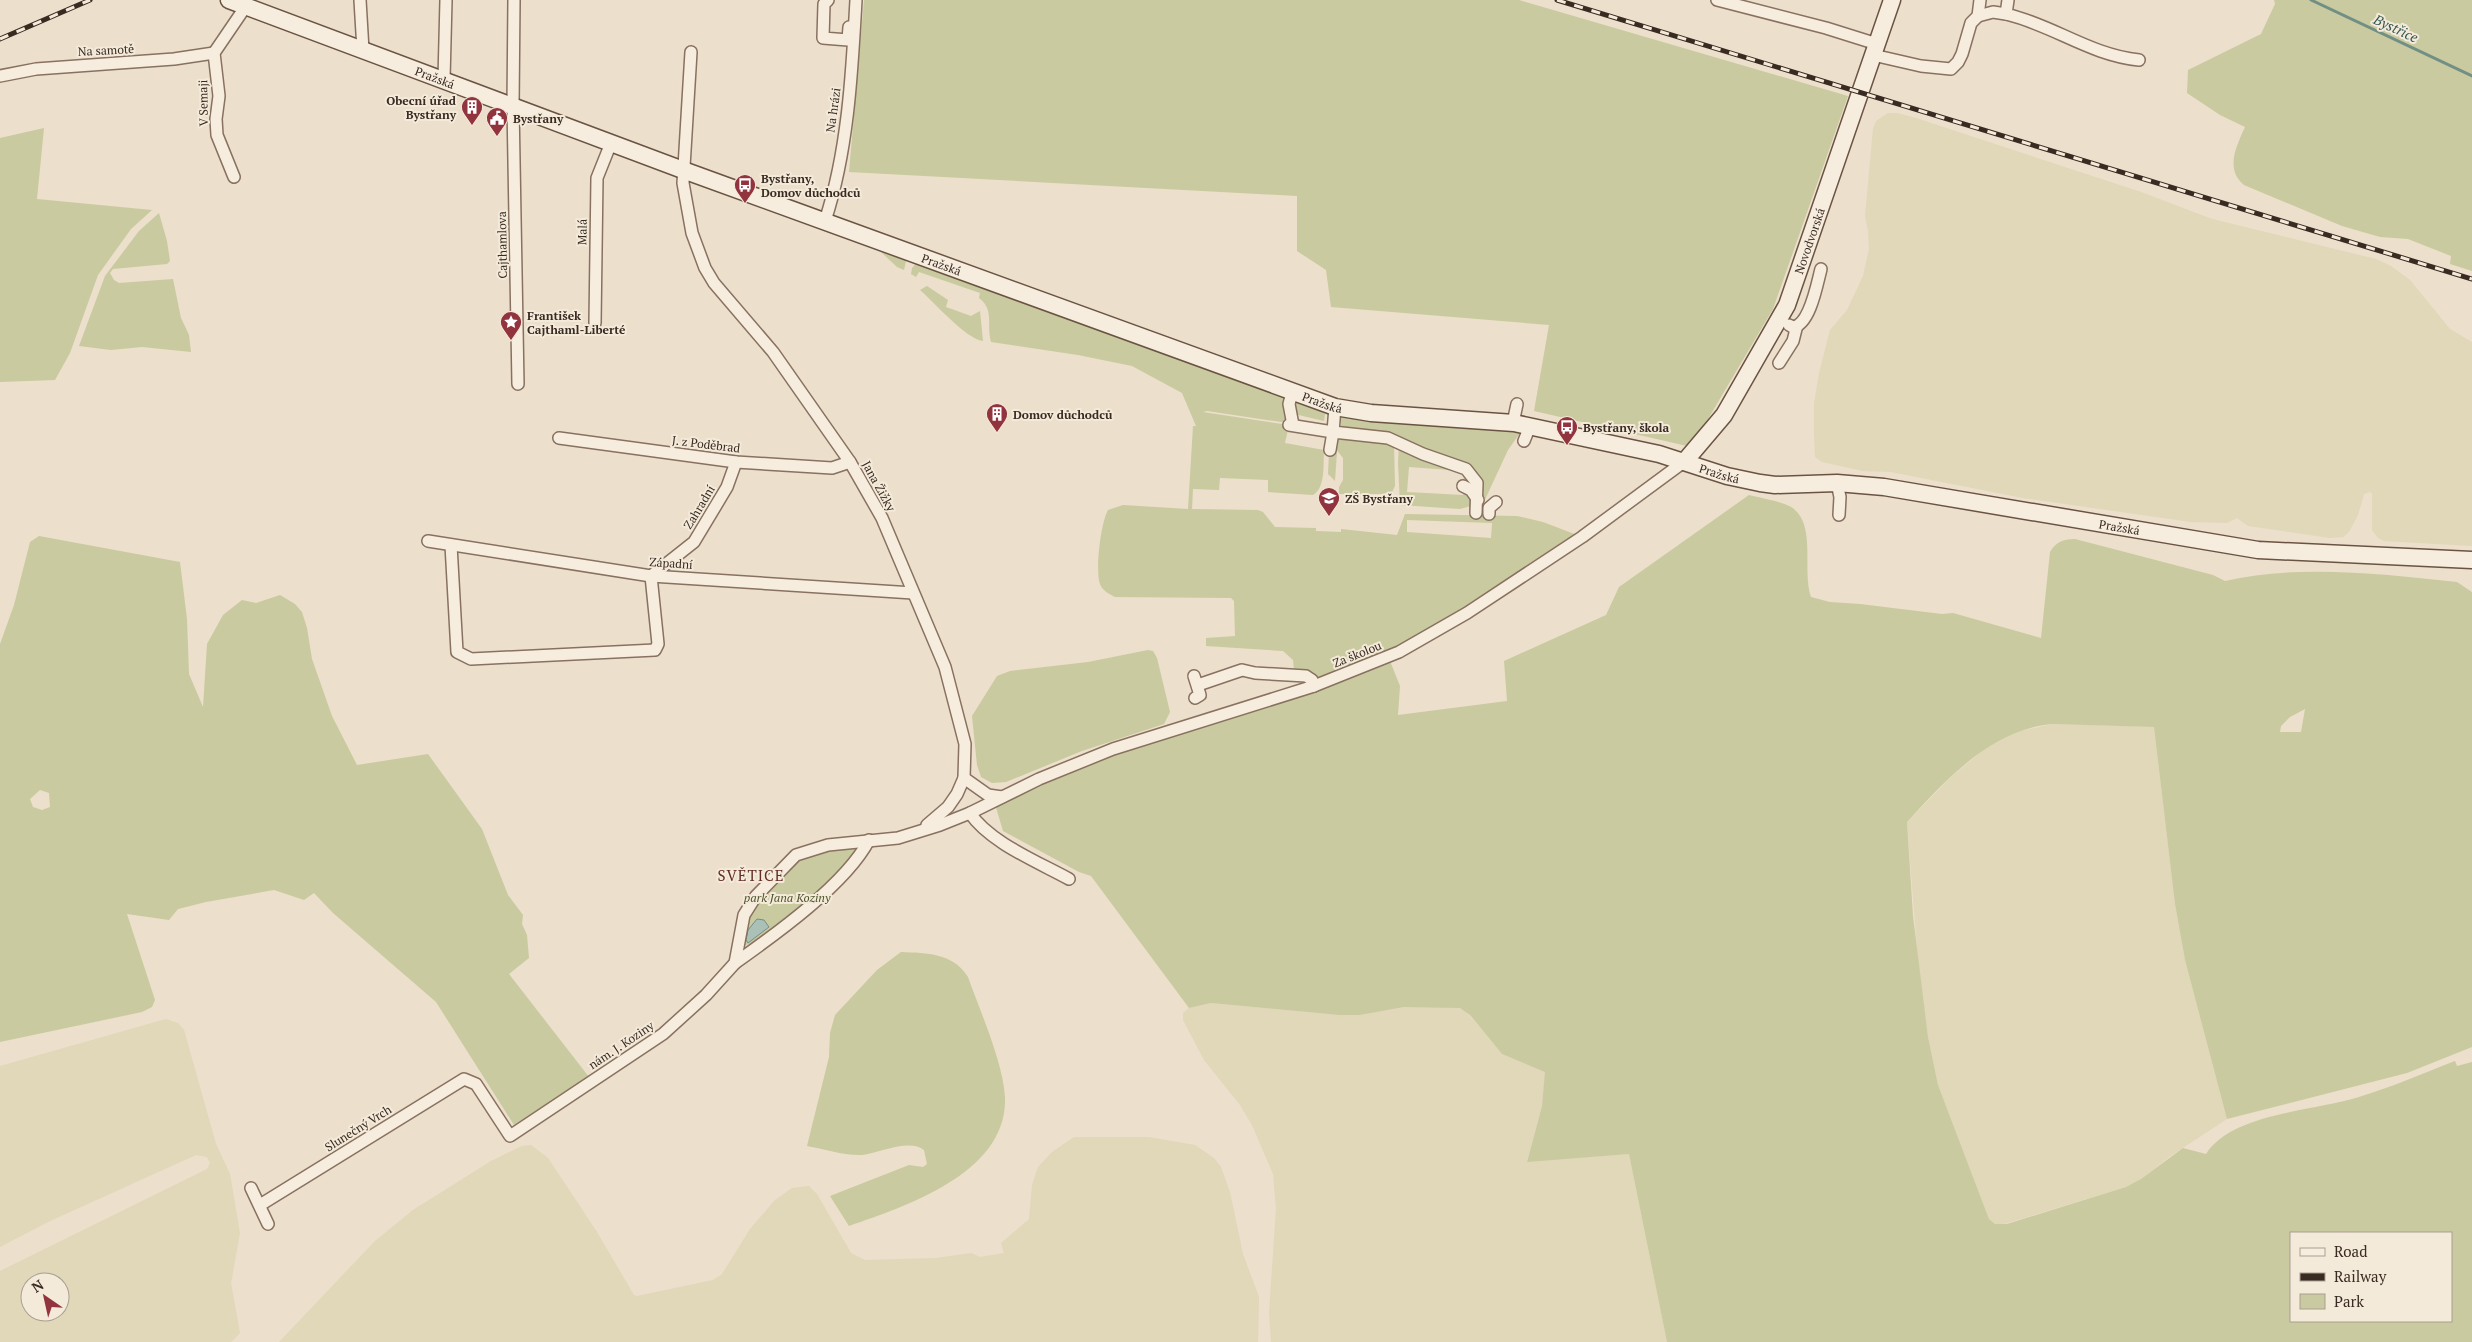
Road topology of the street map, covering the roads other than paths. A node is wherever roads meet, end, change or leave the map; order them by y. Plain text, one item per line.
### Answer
1 (360, 0) edge
2 (446, 0) edge
3 (514, 0) edge
4 (828, 0) edge
5 (850, 0) edge
6 (856, 0) edge
7 (1717, 0) edge
8 (1892, 0) edge
9 (1980, 0) edge
10 (2008, 0) edge
11 (234, 2) edge
12 (2006, 14) junction
13 (1978, 16) junction
14 (1875, 49) junction
15 (364, 50) junction
16 (691, 52) dead end
17 (214, 53) junction
18 (2139, 60) dead end
19 (0, 76) edge
20 (444, 79) junction
21 (513, 106) junction
22 (611, 143) junction
23 (683, 170) junction
24 (234, 177) dead end
25 (825, 221) junction
26 (1821, 269) dead end
27 (595, 323) dead end
28 (1786, 324) junction
29 (1779, 363) dead end
30 (518, 384) dead end
31 (1292, 393) junction
32 (1517, 404) dead end
33 (1335, 407) junction
34 (1513, 423) junction
35 (1530, 426) junction
36 (1333, 432) junction
37 (559, 438) dead end
38 (1524, 441) dead end
39 (1330, 450) dead end
40 (1685, 461) junction
41 (736, 462) junction
42 (850, 462) junction
43 (1837, 483) junction
44 (1464, 486) dead end
45 (1478, 500) junction
46 (1496, 502) dead end
47 (1476, 513) dead end
48 (1489, 514) dead end
49 (1839, 516) dead end
50 (428, 541) dead end
51 (450, 546) junction
52 (2472, 560) edge
53 (651, 576) junction
54 (914, 593) junction
55 (1314, 686) junction
56 (1195, 698) dead end
57 (964, 778) junction
58 (1002, 797) junction
59 (970, 813) junction
60 (916, 832) junction
61 (869, 840) junction
62 (1068, 879) dead end
63 (735, 963) junction
64 (473, 1081) joint
65 (251, 1188) dead end
66 (260, 1205) junction
67 (268, 1224) dead end

1 - 15 street
2 - 20 street
3 - 21 street
4 - 5 street
6 - 25 street, Na hrázi
7 - 14 street
8 - 14 street, Novodvorská
9 - 13 street
10 - 12 street
11 - 15 street, Pražská
11 - 17 street
12 - 13 street
12 - 18 street
13 - 14 street
14 - 28 street, Novodvorská
15 - 20 street, Pražská
16 - 23 street, Jana Žižky
17 - 19 street, Na samotě
17 - 24 street, V Semaji
20 - 21 street, Pražská
21 - 22 street, Pražská
21 - 30 street, Cajthamlova
22 - 23 street, Pražská
22 - 27 street, Malá
23 - 25 street, Pražská
23 - 42 street, Jana Žižky
25 - 31 street, Pražská
26 - 28 street
28 - 29 street
28 - 40 street, Novodvorská
31 - 33 street, Pražská
31 - 36 street
32 - 34 street
33 - 34 street, Pražská
33 - 36 street
34 - 35 street, Pražská
35 - 38 street
35 - 40 street, Pražská
36 - 39 street
36 - 45 street
37 - 41 street, J. z Poděbrad
40 - 43 street, Pražská
40 - 55 street, Za školou
41 - 42 street, J. z Poděbrad
41 - 53 street, Zahradní
42 - 54 street, Jana Žižky
43 - 49 street
43 - 52 street, Pražská
44 - 45 street
45 - 47 street
46 - 48 street
50 - 51 street, Západní
51 - 53 street, Západní
51 - 53 street
53 - 54 street, Západní
54 - 57 street, Jana Žižky
55 - 56 street
55 - 58 street, Za školou
57 - 58 street
57 - 60 street, Jana Žižky
58 - 59 street, Za školou
59 - 60 street, Za školou
59 - 62 street
60 - 61 street
61 - 63 street, nám. J. Koziny
61 - 63 street
63 - 64 street, nám. J. Koziny
64 - 66 street, Slunečný Vrch
65 - 66 street
66 - 67 street

